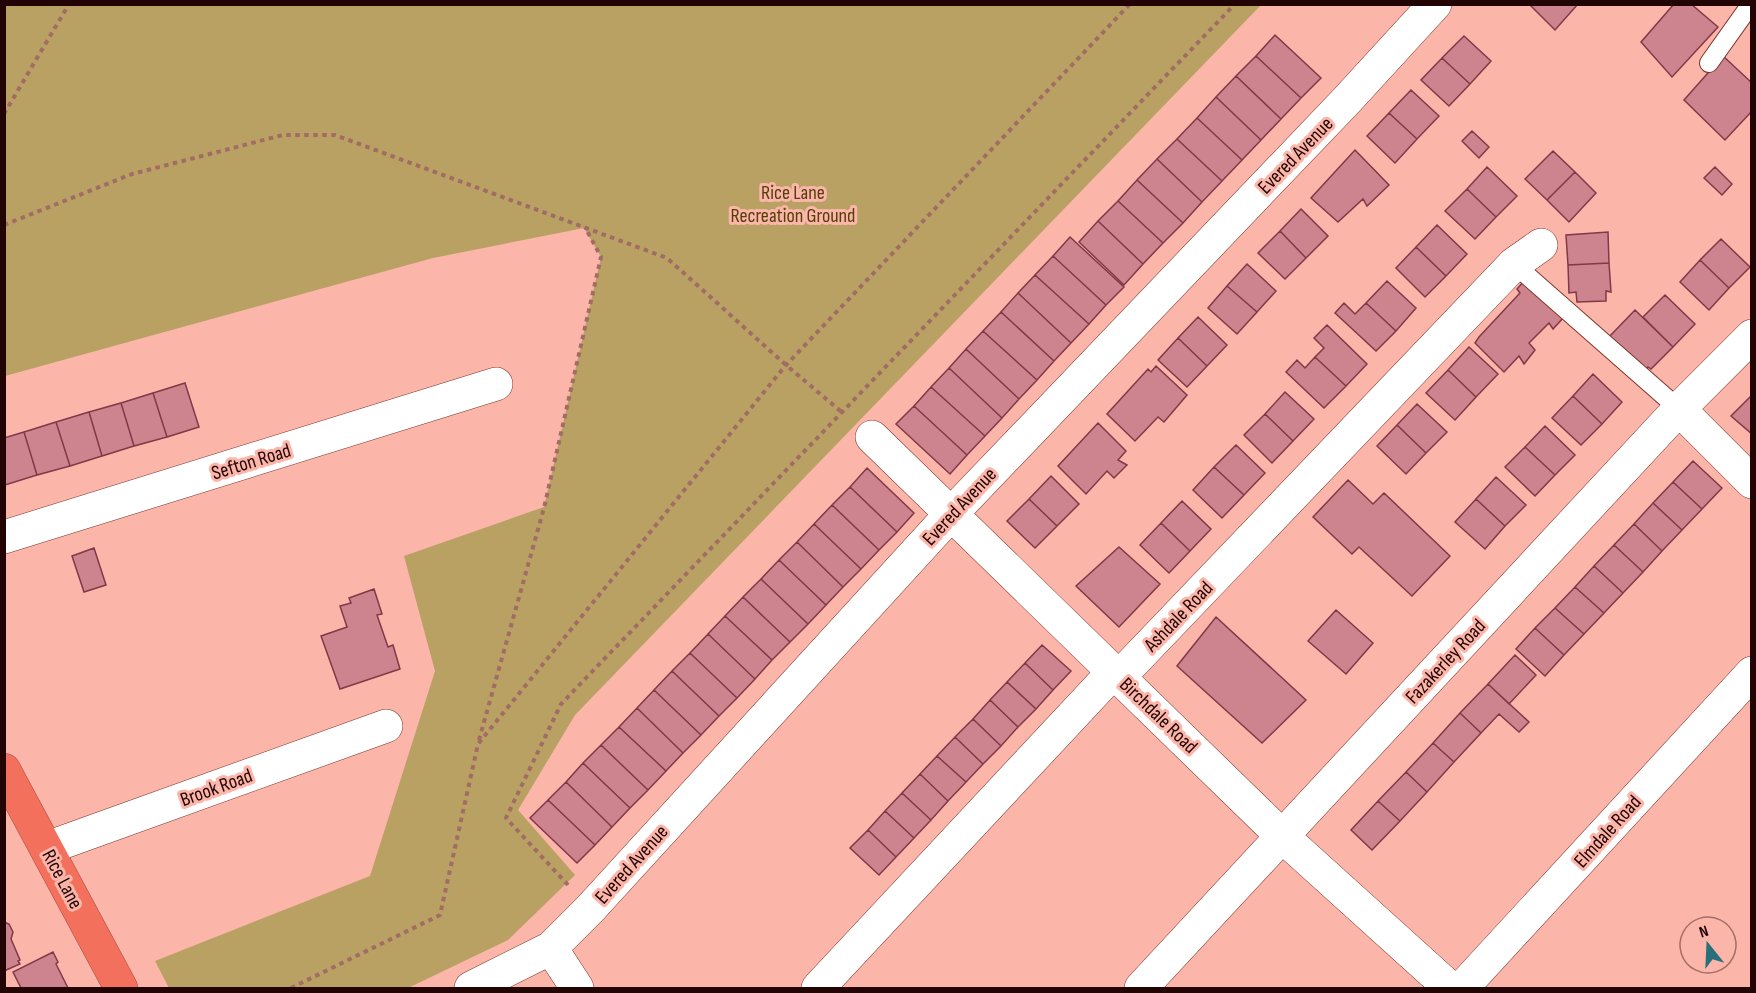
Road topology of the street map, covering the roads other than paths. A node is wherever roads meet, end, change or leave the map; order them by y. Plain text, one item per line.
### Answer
1 (1435, 4) edge
2 (1751, 4) edge
3 (1709, 63) dead end
4 (1541, 245) dead end
5 (1514, 264) junction
6 (1752, 336) edge
7 (496, 384) dead end
8 (1679, 409) junction
9 (872, 437) road end
10 (1752, 482) edge
11 (951, 514) junction
12 (4, 537) edge
13 (1752, 672) edge
14 (1119, 677) junction
15 (386, 726) dead end
16 (9, 789) edge
17 (1283, 837) junction
18 (47, 848) junction
19 (551, 948) junction
20 (121, 988) edge
21 (471, 988) edge
22 (577, 988) edge
23 (818, 988) edge
24 (1141, 988) edge
25 (1450, 988) edge
26 (1462, 988) edge

1 - 11 street, Evered Avenue
2 - 3 lane
4 - 5 street, Ashdale Road
5 - 8 lane
5 - 14 street, Ashdale Road
6 - 8 street, Fazakerley Road
7 - 12 street, Sefton Road
8 - 10 street
8 - 17 street, Fazakerley Road
9 - 11 street, Birchdale Road
11 - 14 street, Birchdale Road
11 - 19 street, Evered Avenue
13 - 26 street, Elmdale Road
14 - 17 street, Birchdale Road
14 - 23 street, Ashdale Road
15 - 18 street, Brook Road
16 - 18 highway, Rice Lane
17 - 24 street, Fazakerley Road
17 - 25 street, Birchdale Road
18 - 20 highway, Rice Lane
19 - 21 street, Evered Avenue
19 - 22 street

